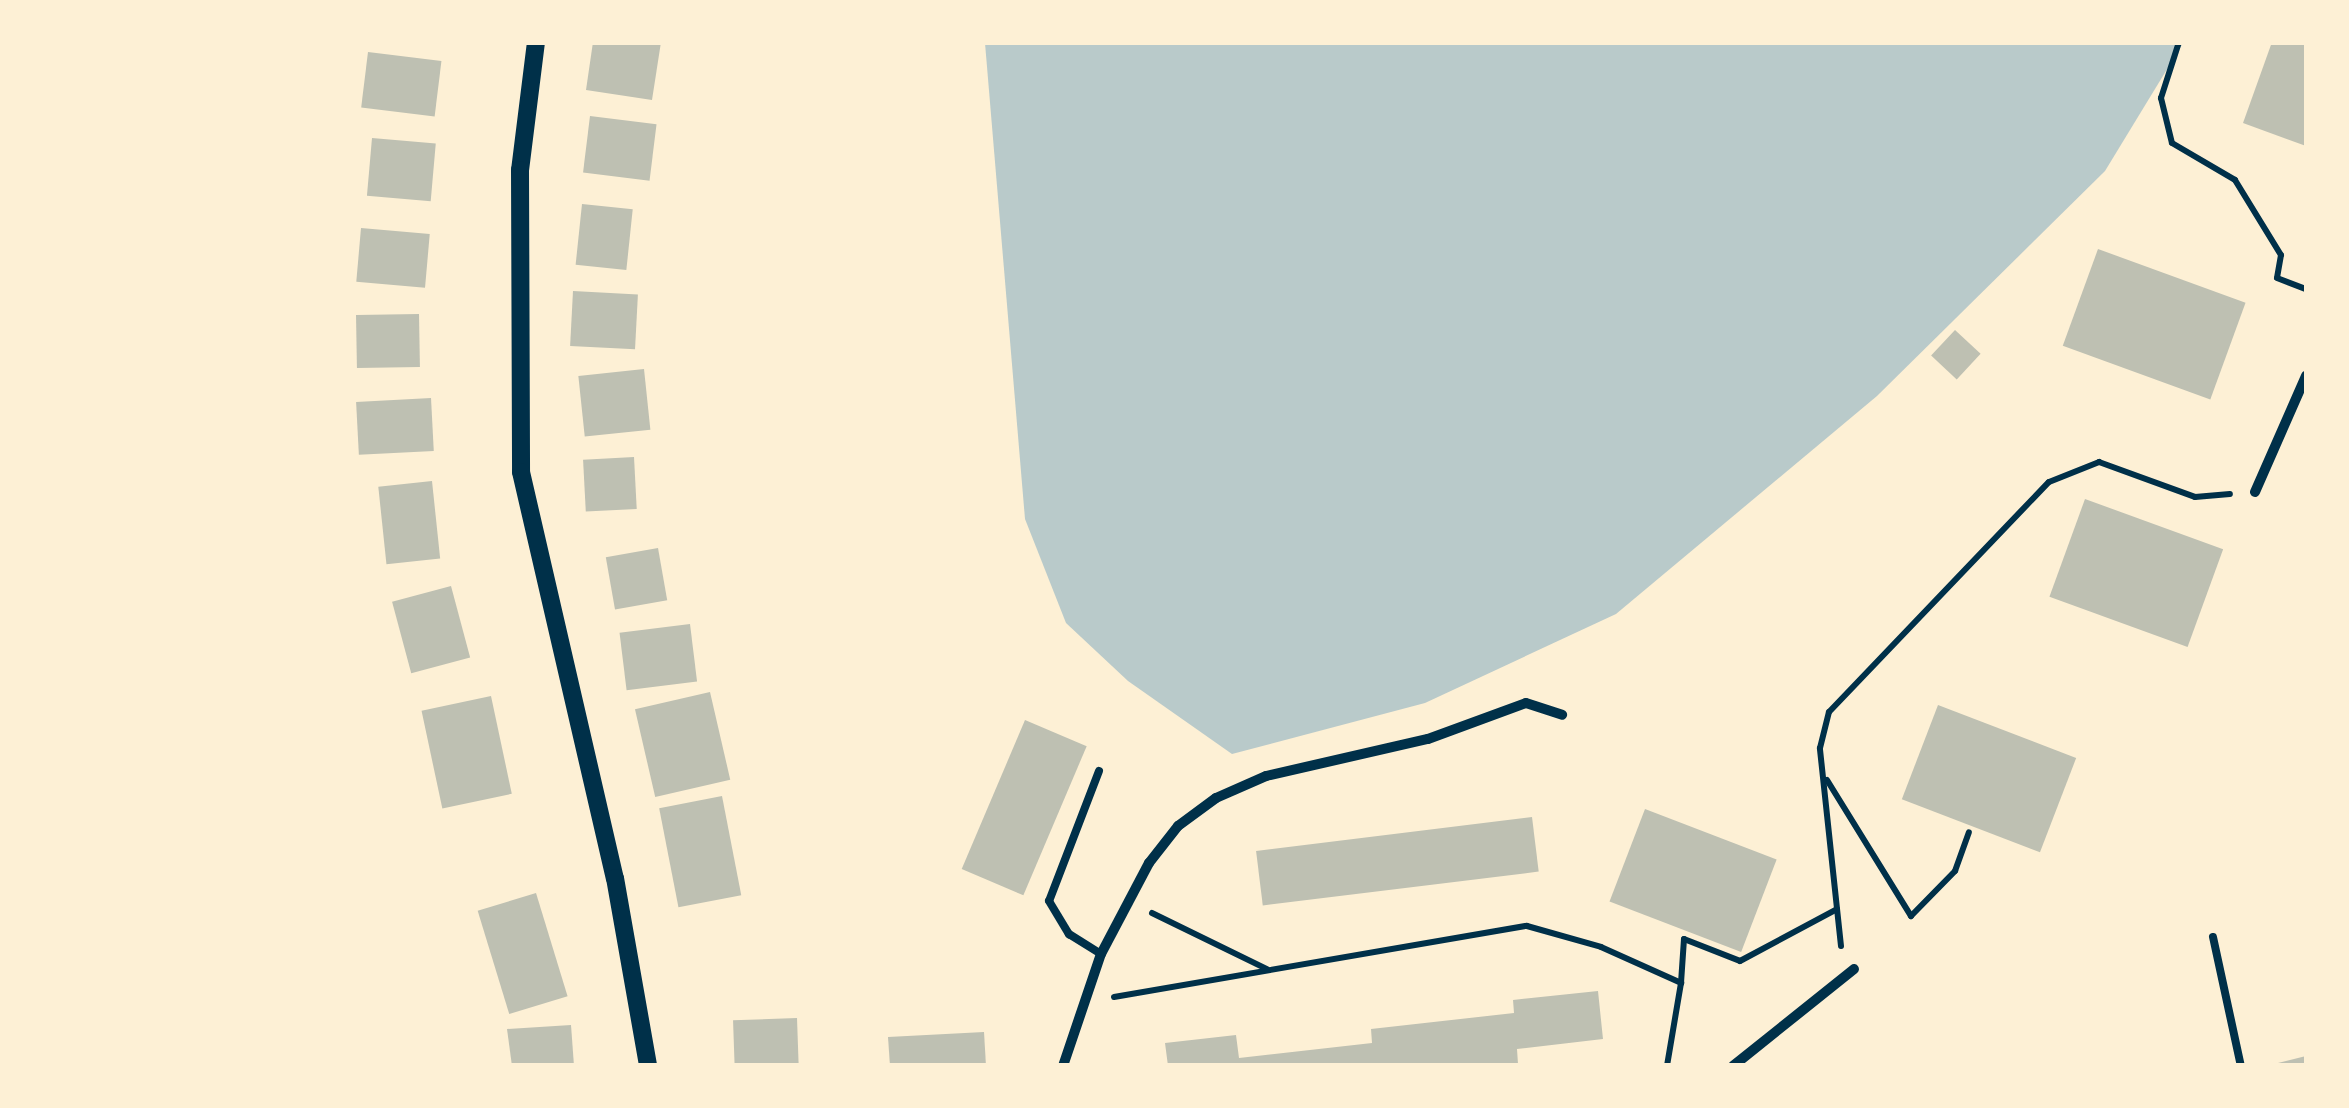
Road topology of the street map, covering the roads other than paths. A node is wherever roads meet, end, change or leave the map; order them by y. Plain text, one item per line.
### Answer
1 (536, 42) edge
2 (2306, 376) edge
3 (2255, 492) road end
4 (1562, 715) dead end
5 (1099, 771) dead end
6 (2213, 938) dead end
7 (1101, 954) junction
8 (1854, 970) road end
9 (648, 1066) edge
10 (1063, 1066) edge
11 (1733, 1066) edge
12 (2242, 1066) edge

1 - 9 street
2 - 3 street
4 - 7 street
5 - 7 lane
6 - 12 lane
7 - 10 street
8 - 11 street

